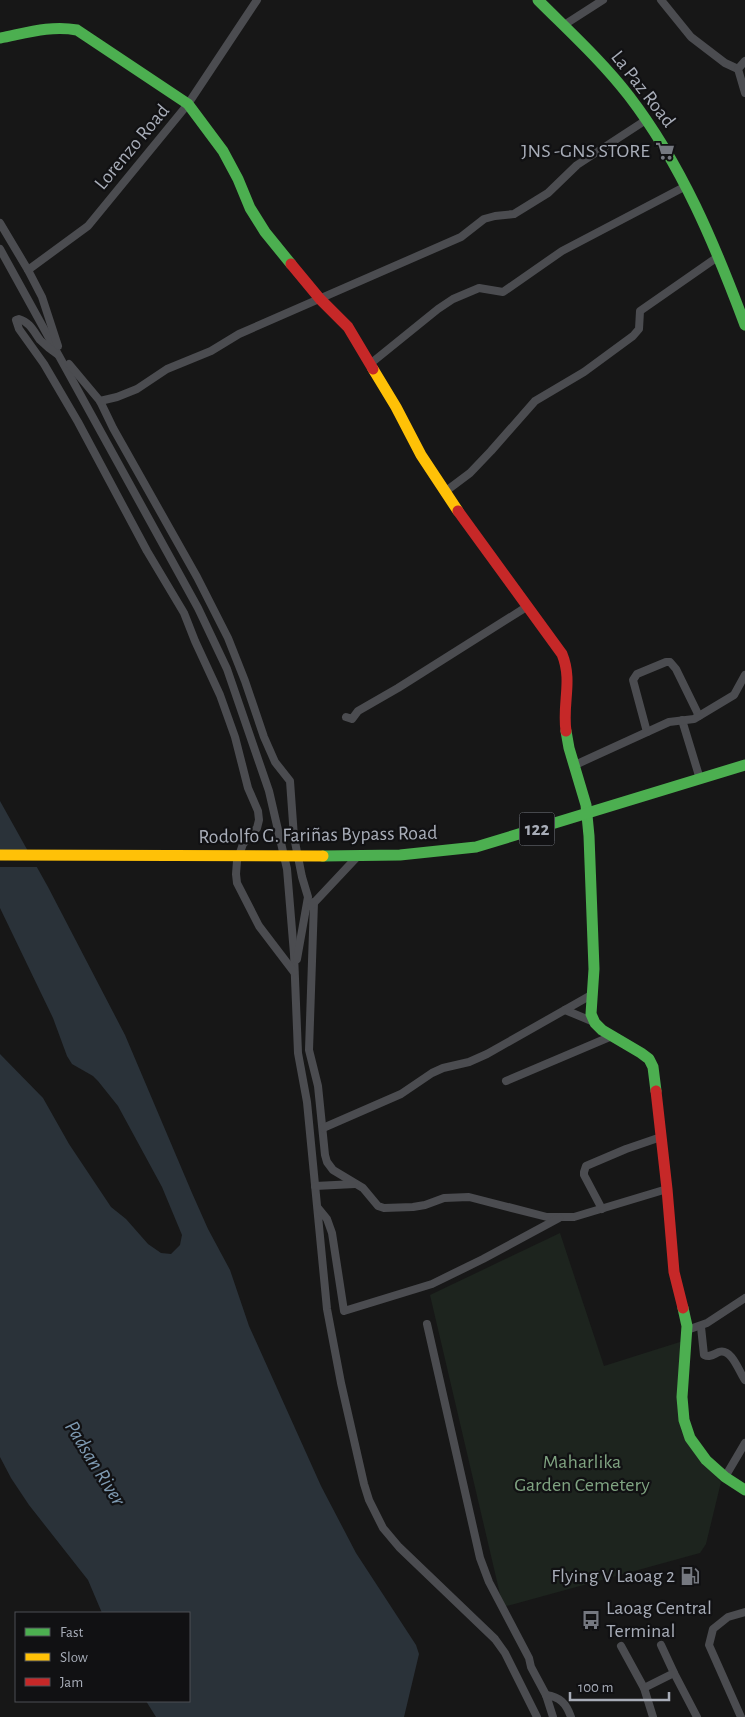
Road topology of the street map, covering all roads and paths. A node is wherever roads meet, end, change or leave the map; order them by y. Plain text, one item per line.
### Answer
1 (257, 0) edge
2 (538, 0) edge
3 (603, 0) edge
4 (661, 0) edge
5 (564, 26) junction
6 (0, 38) edge
7 (745, 61) edge
8 (738, 69) junction
9 (745, 93) edge
10 (188, 104) junction
11 (646, 120) junction
12 (686, 186) junction
13 (0, 224) edge
14 (0, 249) edge
15 (719, 256) junction
16 (28, 270) junction
17 (320, 299) junction
18 (745, 325) edge
19 (63, 358) junction
20 (370, 364) junction
21 (100, 401) junction
22 (446, 491) junction
23 (528, 606) junction
24 (745, 675) edge
25 (699, 716) junction
26 (346, 717) dead end
27 (682, 720) junction
28 (647, 732) junction
29 (745, 765) edge
30 (575, 766) junction
31 (700, 779) junction
32 (587, 814) junction
33 (0, 854) edge
34 (358, 856) junction
35 (314, 902) junction
36 (307, 909) junction
37 (294, 972) junction
38 (592, 994) junction
39 (565, 1010) junction
40 (594, 1022) junction
41 (612, 1036) junction
42 (506, 1081) dead end
43 (323, 1128) junction
44 (661, 1137) junction
45 (357, 1184) junction
46 (315, 1186) junction
47 (668, 1189) junction
48 (317, 1206) junction
49 (602, 1209) junction
50 (560, 1218) junction
51 (745, 1298) edge
52 (427, 1324) dead end
53 (701, 1327) junction
54 (687, 1330) junction
55 (745, 1380) edge
56 (745, 1444) edge
57 (742, 1456) edge
58 (725, 1477) junction
59 (745, 1490) edge
60 (745, 1612) edge
61 (661, 1645) dead end
62 (621, 1646) dead end
63 (674, 1673) junction
64 (644, 1688) junction
65 (546, 1695) junction
66 (537, 1717) edge
67 (553, 1717) edge
68 (571, 1717) edge
69 (653, 1717) edge
70 (697, 1717) edge
71 (741, 1717) edge

1 - 10 street, Lorenzo Road
2 - 5 street, La Paz Road
3 - 5 street
4 - 8 street
5 - 11 street, La Paz Road
6 - 10 street
7 - 8 street
8 - 9 street
10 - 16 street, Lorenzo Road
10 - 17 street
11 - 12 street, La Paz Road
11 - 17 street
12 - 15 street, La Paz Road
12 - 20 street
13 - 16 street
14 - 19 street
15 - 18 street, La Paz Road
15 - 22 street
16 - 19 street
17 - 20 street
17 - 21 street
19 - 21 street
19 - 37 street
19 - 37 street
20 - 22 street
21 - 36 street
22 - 23 street
23 - 26 street
23 - 30 street
24 - 25 street
25 - 27 street
25 - 28 street
27 - 28 street
27 - 31 street
28 - 30 street
29 - 31 street, Rodolfo G. Fariñas Bypass Road / 122
30 - 32 street
31 - 32 street, Rodolfo G. Fariñas Bypass Road / 122
32 - 34 street, Rodolfo G. Fariñas Bypass Road / 122
32 - 38 street
33 - 34 street, Rodolfo G. Fariñas Bypass Road / 122, bridge
34 - 35 street
35 - 36 street
35 - 43 street
36 - 37 street
37 - 46 street
38 - 39 street
38 - 40 street
39 - 40 street
39 - 43 street
40 - 41 street
41 - 42 street
41 - 44 street
43 - 45 street
44 - 47 street
44 - 49 street
45 - 46 street
45 - 50 street
46 - 48 street
47 - 49 street
47 - 54 street
48 - 50 street
48 - 66 street
49 - 50 street
51 - 53 street
52 - 65 street
53 - 54 street
53 - 55 street
54 - 58 street
56 - 57 street
57 - 58 street
58 - 59 street
60 - 71 street
61 - 63 street
62 - 64 street
63 - 64 street
63 - 70 street
64 - 69 street
65 - 67 street
65 - 68 street

